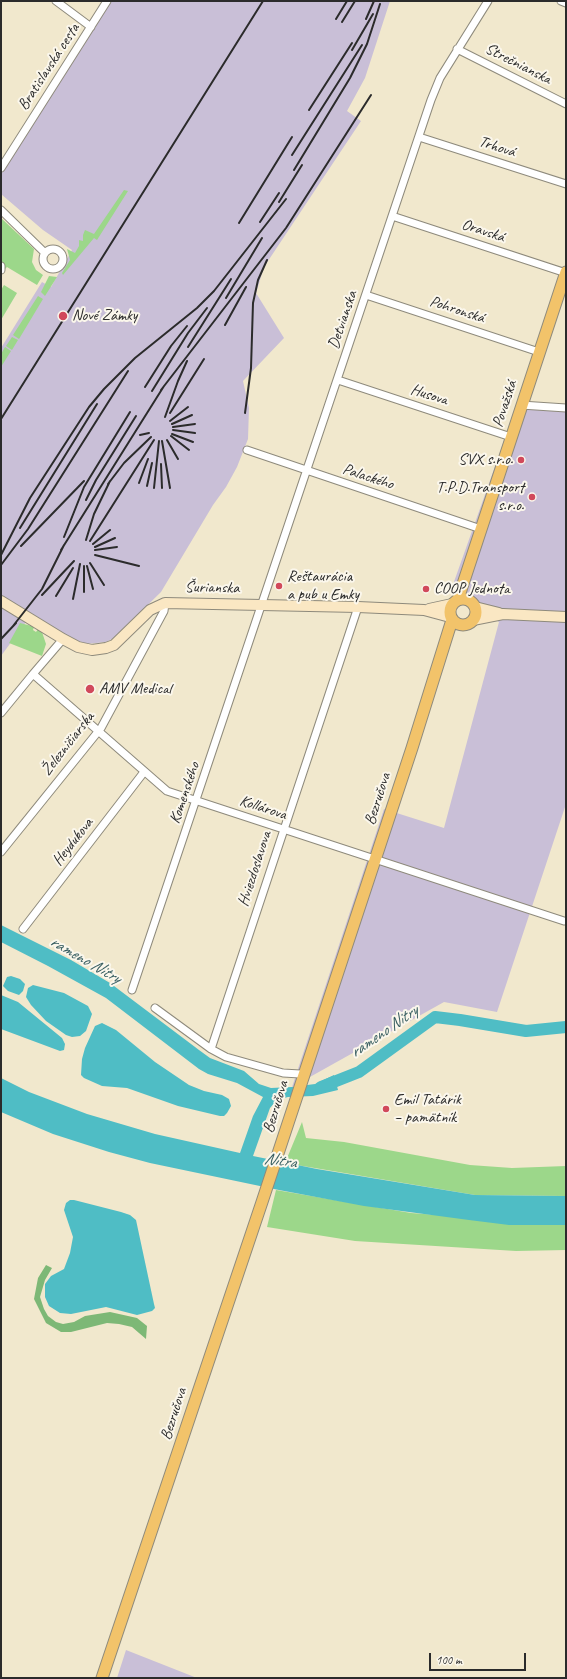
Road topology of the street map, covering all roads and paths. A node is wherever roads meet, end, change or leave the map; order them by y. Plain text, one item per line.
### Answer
1 (56, 1) edge
2 (107, 1) edge
3 (488, 1) edge
4 (561, 1) edge
5 (566, 3) edge
6 (91, 27) junction
7 (457, 49) junction
8 (566, 104) edge
9 (419, 137) junction
10 (1, 168) edge
11 (566, 184) edge
12 (1, 210) edge
13 (392, 216) junction
14 (45, 253) dead end
15 (1, 266) edge
16 (1, 270) edge
17 (566, 272) edge
18 (366, 295) junction
19 (539, 352) junction
20 (338, 380) junction
21 (521, 406) junction
22 (566, 408) edge
23 (511, 437) junction
24 (247, 450) dead end
25 (307, 471) junction
26 (481, 529) junction
27 (475, 547) junction
28 (1, 601) edge
29 (455, 601) junction
30 (165, 603) junction
31 (263, 604) junction
32 (473, 604) junction
33 (358, 607) junction
34 (424, 610) junction
35 (503, 614) junction
36 (566, 617) edge
37 (451, 618) junction
38 (469, 623) junction
39 (63, 639) junction
40 (440, 660) junction
41 (33, 674) junction
42 (1, 713) edge
43 (97, 731) junction
44 (144, 772) junction
45 (197, 800) junction
46 (283, 829) junction
47 (1, 852) edge
48 (375, 859) junction
49 (564, 921) dead end
50 (23, 929) dead end
51 (132, 990) dead end
52 (155, 1008) dead end
53 (211, 1049) junction
54 (300, 1077) junction
55 (102, 1678) edge

1 - 6 street
2 - 6 street, Bratislavská cesta
3 - 7 street, Detvianska
4 - 5 street
6 - 10 street, Bratislavská cesta
7 - 8 street, Strečnianska
7 - 9 street, Detvianska
9 - 11 street, Trhová
9 - 13 street, Detvianska
12 - 14 street
13 - 17 street, Oravská
13 - 18 street, Detvianska
15 - 16 street
17 - 19 main road, Považská
18 - 19 street, Pohronská
18 - 20 street, Detvianska
19 - 21 main road, Považská
20 - 23 street, Husova
20 - 25 street, Detvianska
21 - 22 street
21 - 23 main road, Považská
23 - 26 main road, Považská
24 - 25 street, Palackého
25 - 26 street, Palackého
25 - 31 street, Detvianska
26 - 27 main road, Považská
27 - 29 main road, Považská
27 - 32 main road, Považská
28 - 39 street, Šurianska
29 - 32 main road
29 - 34 street, Šurianska
29 - 37 main road, Bezručova
30 - 31 street, Šurianska
30 - 39 street, Šurianska
30 - 43 street, Železničiarska
31 - 33 street, Šurianska
31 - 45 street, Komenského
32 - 35 street
32 - 38 main road, Bezručova
33 - 34 street, Šurianska
33 - 46 street, Hviezdoslavova
34 - 37 street, Šurianska
35 - 36 street
35 - 38 street
37 - 38 main road
37 - 40 main road, Bezručova
38 - 40 main road, Bezručova
39 - 41 street
40 - 48 main road, Bezručova
41 - 42 street
41 - 43 street, Kollárova
43 - 44 street, Kollárova
43 - 47 street, Železničiarska
44 - 45 street, Kollárova
44 - 50 street, Heydukova
45 - 46 street, Kollárova
45 - 51 street, Komenského
46 - 48 street, Kollárova
46 - 53 street, Hviezdoslavova
48 - 49 street, Kollárova
48 - 54 main road, Bezručova
52 - 53 street
53 - 54 street
54 - 55 main road, Bezručova

